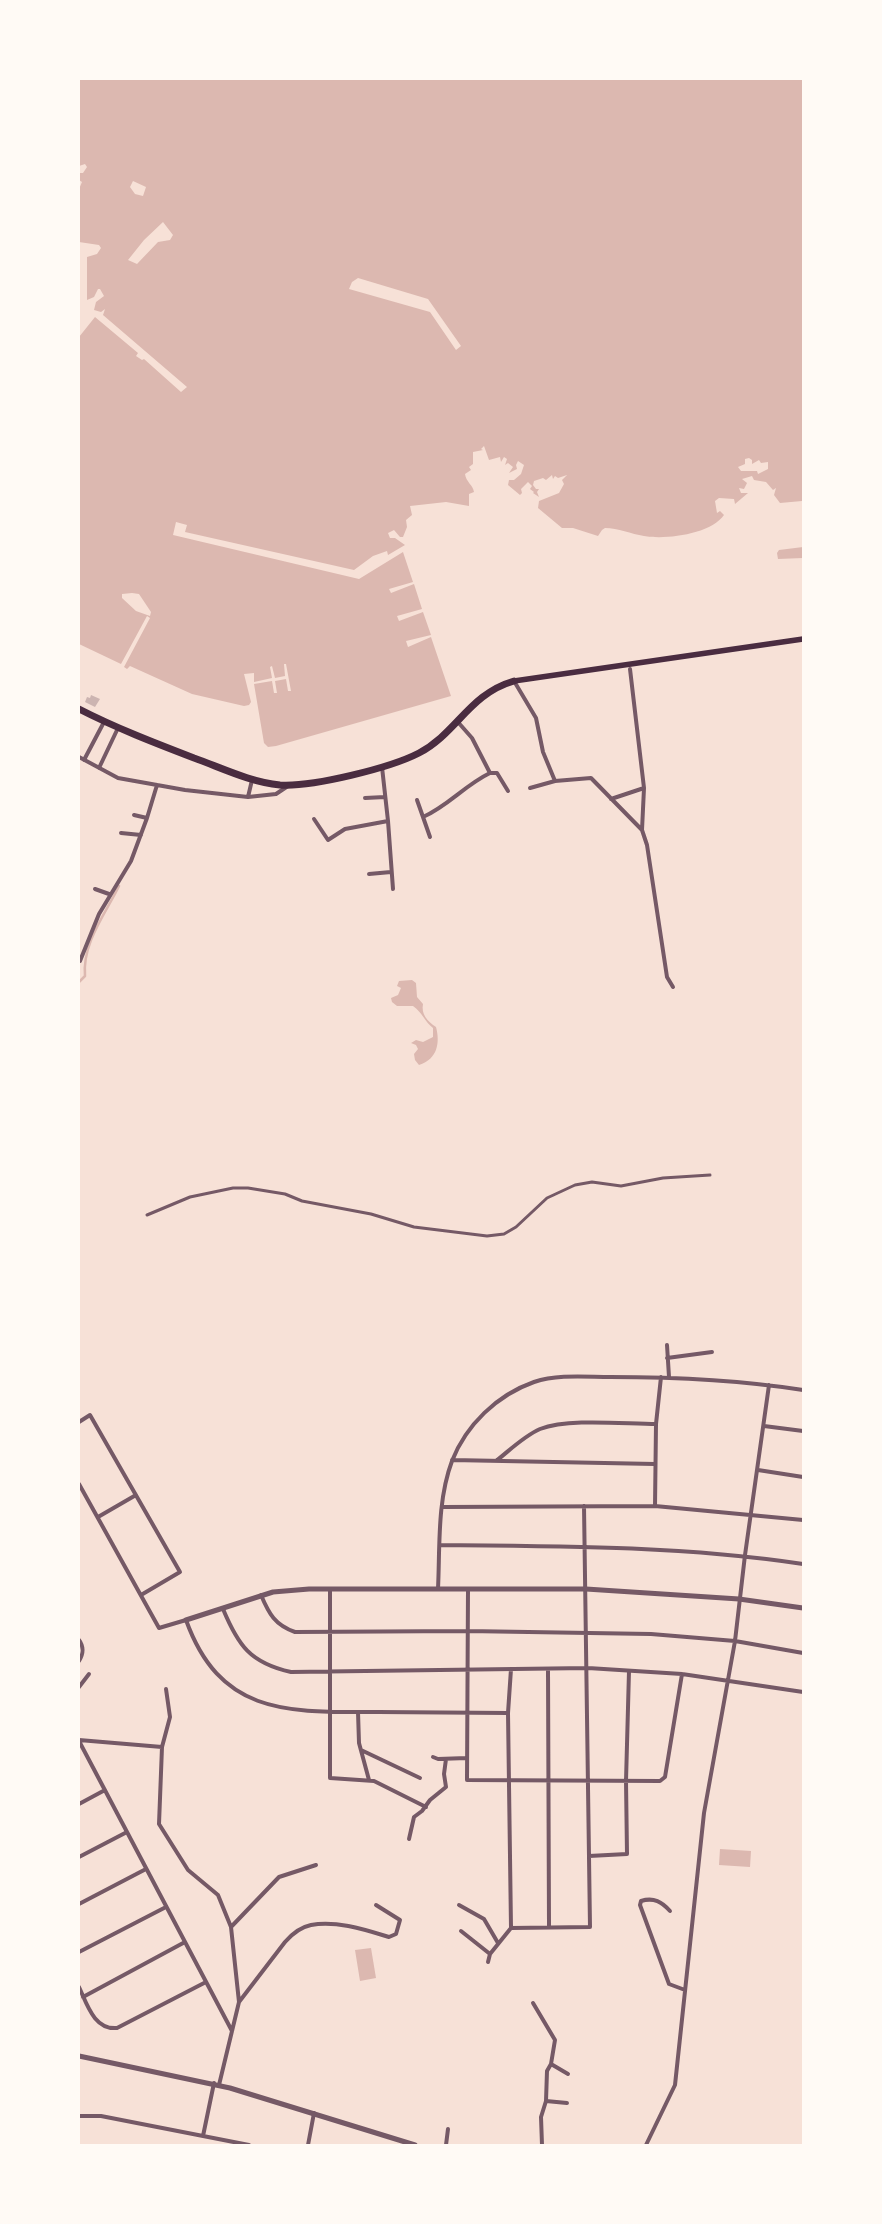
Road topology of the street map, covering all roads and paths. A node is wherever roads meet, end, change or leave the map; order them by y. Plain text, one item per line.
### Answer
1 (803, 639) edge
2 (630, 669) dead end
3 (514, 681) junction
4 (79, 710) edge
5 (457, 721) junction
6 (104, 722) junction
7 (118, 728) junction
8 (79, 757) edge
9 (84, 760) junction
10 (382, 767) junction
11 (99, 768) junction
12 (490, 773) junction
13 (252, 780) junction
14 (555, 781) junction
15 (156, 785) junction
16 (290, 785) junction
17 (530, 788) dead end
18 (644, 788) junction
19 (508, 791) dead end
20 (248, 796) junction
21 (385, 797) junction
22 (365, 798) dead end
23 (611, 798) junction
24 (417, 800) dead end
25 (134, 815) dead end
26 (423, 817) junction
27 (147, 818) junction
28 (314, 819) dead end
29 (388, 821) junction
30 (642, 830) junction
31 (121, 832) dead end
32 (141, 835) junction
33 (430, 837) dead end
34 (391, 872) junction
35 (369, 874) dead end
36 (95, 888) dead end
37 (393, 889) dead end
38 (109, 894) junction
39 (80, 961) dead end
40 (672, 987) dead end
41 (710, 1175) dead end
42 (147, 1215) dead end
43 (667, 1345) dead end
44 (712, 1352) dead end
45 (667, 1358) junction
46 (661, 1377) junction
47 (669, 1377) junction
48 (769, 1385) junction
49 (803, 1390) edge
50 (79, 1422) edge
51 (656, 1424) junction
52 (764, 1426) junction
53 (803, 1431) edge
54 (452, 1460) junction
55 (496, 1461) junction
56 (656, 1464) junction
57 (758, 1470) junction
58 (803, 1476) edge
59 (79, 1484) edge
60 (136, 1495) junction
61 (584, 1506) junction
62 (655, 1506) junction
63 (442, 1507) junction
64 (752, 1514) junction
65 (98, 1517) junction
66 (803, 1520) edge
67 (440, 1545) junction
68 (585, 1546) junction
69 (745, 1555) junction
70 (803, 1564) edge
71 (330, 1589) junction
72 (438, 1589) junction
73 (468, 1589) junction
74 (586, 1589) junction
75 (261, 1595) junction
76 (141, 1596) junction
77 (739, 1599) junction
78 (803, 1608) edge
79 (223, 1609) junction
80 (186, 1620) junction
81 (330, 1631) junction
82 (468, 1631) junction
83 (587, 1632) junction
84 (79, 1640) edge
85 (735, 1641) junction
86 (803, 1653) edge
87 (79, 1660) edge
88 (468, 1668) junction
89 (588, 1668) junction
90 (511, 1669) junction
91 (548, 1669) junction
92 (629, 1671) junction
93 (329, 1672) junction
94 (89, 1674) dead end
95 (682, 1674) junction
96 (729, 1681) junction
97 (79, 1687) edge
98 (166, 1690) dead end
99 (803, 1692) edge
100 (330, 1712) junction
101 (358, 1712) junction
102 (508, 1712) junction
103 (467, 1713) junction
104 (79, 1741) edge
105 (162, 1747) junction
106 (360, 1750) junction
107 (433, 1757) dead end
108 (467, 1758) junction
109 (446, 1759) junction
110 (420, 1778) dead end
111 (369, 1780) junction
112 (508, 1780) junction
113 (548, 1780) junction
114 (588, 1781) junction
115 (626, 1781) junction
116 (105, 1790) junction
117 (79, 1804) edge
118 (426, 1807) junction
119 (127, 1832) junction
120 (409, 1839) dead end
121 (589, 1856) junction
122 (79, 1857) edge
123 (316, 1865) dead end
124 (146, 1869) junction
125 (79, 1904) edge
126 (459, 1905) dead end
127 (376, 1906) dead end
128 (166, 1907) junction
129 (670, 1911) dead end
130 (231, 1927) junction
131 (549, 1927) junction
132 (511, 1928) junction
133 (461, 1931) dead end
134 (185, 1942) junction
135 (498, 1943) junction
136 (79, 1952) edge
137 (490, 1954) junction
138 (488, 1962) dead end
139 (206, 1982) junction
140 (79, 1987) edge
141 (685, 1990) junction
142 (83, 1996) junction
143 (239, 2002) junction
144 (532, 2003) dead end
145 (232, 2031) junction
146 (79, 2056) edge
147 (551, 2064) junction
148 (568, 2074) dead end
149 (217, 2084) junction
150 (546, 2101) junction
151 (567, 2103) dead end
152 (314, 2113) junction
153 (79, 2116) edge
154 (448, 2129) dead end
155 (203, 2136) junction
156 (249, 2145) edge
157 (308, 2145) edge
158 (415, 2145) edge
159 (446, 2145) edge
160 (542, 2145) edge
161 (646, 2145) edge

1 - 3 main road
2 - 18 street
3 - 5 highway
3 - 14 street
4 - 6 highway
5 - 10 highway
5 - 12 street
6 - 7 highway
6 - 9 street
7 - 11 street
7 - 13 highway
8 - 9 street
9 - 11 street
10 - 16 highway
10 - 21 street
11 - 15 street
12 - 19 street
12 - 26 street
13 - 16 highway
13 - 20 street
14 - 17 street
14 - 23 street
15 - 20 street
15 - 27 street
16 - 20 street
18 - 23 street
18 - 30 street
21 - 22 street
21 - 29 street
23 - 30 street
24 - 26 street
25 - 27 street
26 - 33 street
27 - 32 street
28 - 29 street
29 - 34 street
30 - 40 street
31 - 32 street
32 - 38 street
34 - 35 street
34 - 37 street
36 - 38 street
38 - 39 street
41 - 42 street
43 - 45 street
44 - 45 street
45 - 47 street
46 - 47 street
46 - 51 street
46 - 54 street
47 - 48 street
48 - 49 street
48 - 52 street
50 - 60 street
51 - 55 street
51 - 56 street
52 - 53 street
52 - 57 street
54 - 55 street
54 - 63 street
55 - 56 street
56 - 62 street
57 - 58 street
57 - 64 street
59 - 65 street
60 - 65 street
60 - 76 street
61 - 62 street
61 - 63 street
61 - 68 street
62 - 64 street
63 - 67 street
64 - 66 street
64 - 69 street
65 - 76 street
67 - 68 street
67 - 72 street
68 - 69 street
68 - 74 street
69 - 70 street
69 - 77 street
71 - 72 street
71 - 75 street
71 - 81 street
72 - 73 street
73 - 74 street
73 - 82 street
74 - 77 street
74 - 83 street
75 - 79 street
75 - 81 street
76 - 80 street
77 - 78 street
77 - 85 street
79 - 80 street
79 - 93 street
80 - 100 street
81 - 82 street
81 - 93 street
82 - 83 street
82 - 88 street
83 - 85 street
83 - 89 street
84 - 87 street
85 - 86 street
85 - 96 street
88 - 90 street
88 - 93 street
88 - 103 street
89 - 91 street
89 - 92 street
89 - 114 street
90 - 91 street
90 - 102 street
91 - 113 street
92 - 95 street
92 - 115 street
93 - 100 street
94 - 97 street
95 - 96 street
95 - 115 street
96 - 99 street
96 - 141 street
98 - 105 street
100 - 101 street
100 - 111 street
101 - 103 street
101 - 106 street
102 - 103 street
102 - 112 street
103 - 108 street
104 - 105 street
104 - 116 street
105 - 130 street
106 - 110 street
106 - 111 street
107 - 109 street
108 - 109 street
108 - 112 street
109 - 118 street
111 - 118 street
112 - 113 street
112 - 132 street
113 - 114 street
113 - 131 street
114 - 115 street
114 - 121 street
115 - 121 street
116 - 117 street
116 - 119 street
118 - 120 street
119 - 122 street
119 - 124 street
121 - 131 street
123 - 130 street
124 - 125 street
124 - 128 street
126 - 135 street
127 - 143 street
128 - 134 street
128 - 136 street
129 - 141 street
130 - 143 street
131 - 132 street
132 - 135 street
133 - 137 street
134 - 139 street
134 - 142 street
135 - 137 street
137 - 138 street
139 - 142 street
139 - 145 street
140 - 142 street
141 - 161 street
143 - 145 street
144 - 147 street
145 - 149 street
146 - 149 street
147 - 148 street
147 - 150 street
149 - 152 street
149 - 155 street
150 - 151 street
150 - 160 street
152 - 157 street
152 - 158 street
153 - 155 street
154 - 159 street
155 - 156 street

